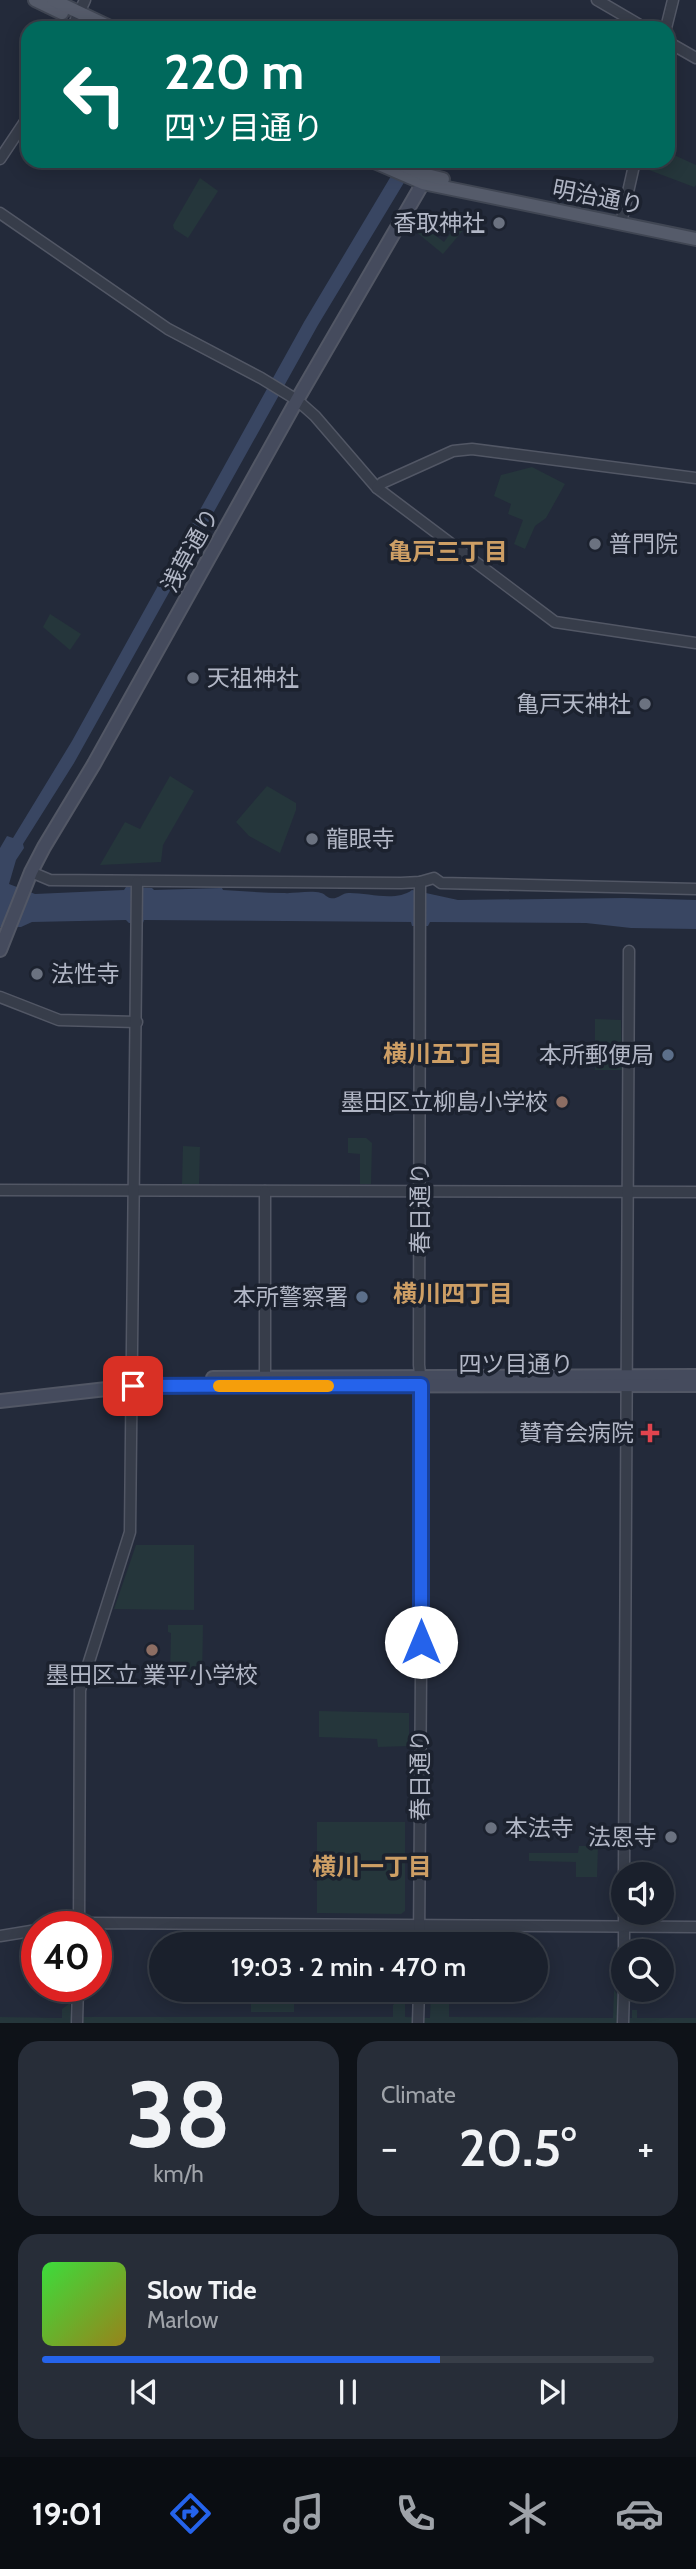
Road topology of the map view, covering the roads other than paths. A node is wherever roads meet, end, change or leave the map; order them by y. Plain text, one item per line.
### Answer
1 (35, 0) edge
2 (53, 0) edge
3 (597, 0) edge
4 (673, 0) edge
5 (78, 15) edge
6 (633, 21) edge
7 (668, 21) edge
8 (675, 46) edge
9 (696, 58) edge
10 (21, 128) edge
11 (0, 159) edge
12 (397, 168) edge
13 (633, 168) edge
14 (419, 178) junction
15 (0, 213) edge
16 (622, 219) junction
17 (696, 231) edge
18 (696, 239) edge
19 (292, 396) junction
20 (696, 478) edge
21 (377, 488) junction
22 (696, 643) edge
23 (31, 873) junction
24 (420, 882) junction
25 (137, 884) junction
26 (696, 889) edge
27 (0, 950) edge
28 (629, 951) dead end
29 (0, 997) edge
30 (137, 1022) junction
31 (0, 1190) edge
32 (135, 1191) junction
33 (265, 1191) junction
34 (420, 1191) junction
35 (627, 1192) junction
36 (696, 1192) edge
37 (696, 1376) edge
38 (627, 1380) junction
39 (421, 1381) junction
40 (133, 1382) junction
41 (265, 1382) junction
42 (696, 1385) edge
43 (0, 1393) edge
44 (0, 1401) edge
45 (624, 1862) edge
46 (79, 1911) edge
47 (112, 1925) edge
48 (419, 1925) junction
49 (625, 1926) junction
50 (696, 1927) edge
51 (419, 1932) edge
52 (21, 1933) edge
53 (0, 1936) edge
54 (624, 1939) edge
55 (78, 2002) edge
56 (419, 2002) edge
57 (624, 2002) edge
58 (418, 2020) edge
59 (624, 2020) edge
60 (77, 2023) edge

1 - 5 main road
2 - 5 main road
3 - 6 street
4 - 7 street
8 - 9 street
10 - 11 street
12 - 14 main road, 明治通り
13 - 16 street
14 - 16 main road, 明治通り
14 - 19 main road, 浅草通り
15 - 19 street
16 - 17 main road, 明治通り
16 - 18 main road, 明治通り
19 - 21 street
19 - 23 main road, 浅草通り
20 - 21 street
21 - 22 street
23 - 25 street
23 - 27 main road, 浅草通り
24 - 25 street
24 - 26 street
24 - 34 street, 春日通り
25 - 30 street
28 - 35 street
29 - 30 street
30 - 32 street
31 - 32 street
32 - 33 street
32 - 40 street
33 - 34 street
33 - 41 street
34 - 35 street
34 - 39 street, 春日通り
35 - 36 street
35 - 38 street
37 - 38 main road, 四ツ目通り
38 - 39 main road, 四ツ目通り
38 - 42 main road, 四ツ目通り
38 - 45 street
39 - 41 main road, 四ツ目通り
39 - 48 street, 春日通り
40 - 41 main road, 四ツ目通り
40 - 43 main road, 四ツ目通り
40 - 44 main road, 四ツ目通り
40 - 46 street
47 - 48 street
48 - 49 street
48 - 51 street, 春日通り
49 - 50 street
49 - 54 street
52 - 53 street
55 - 60 street
56 - 58 street
57 - 59 street

